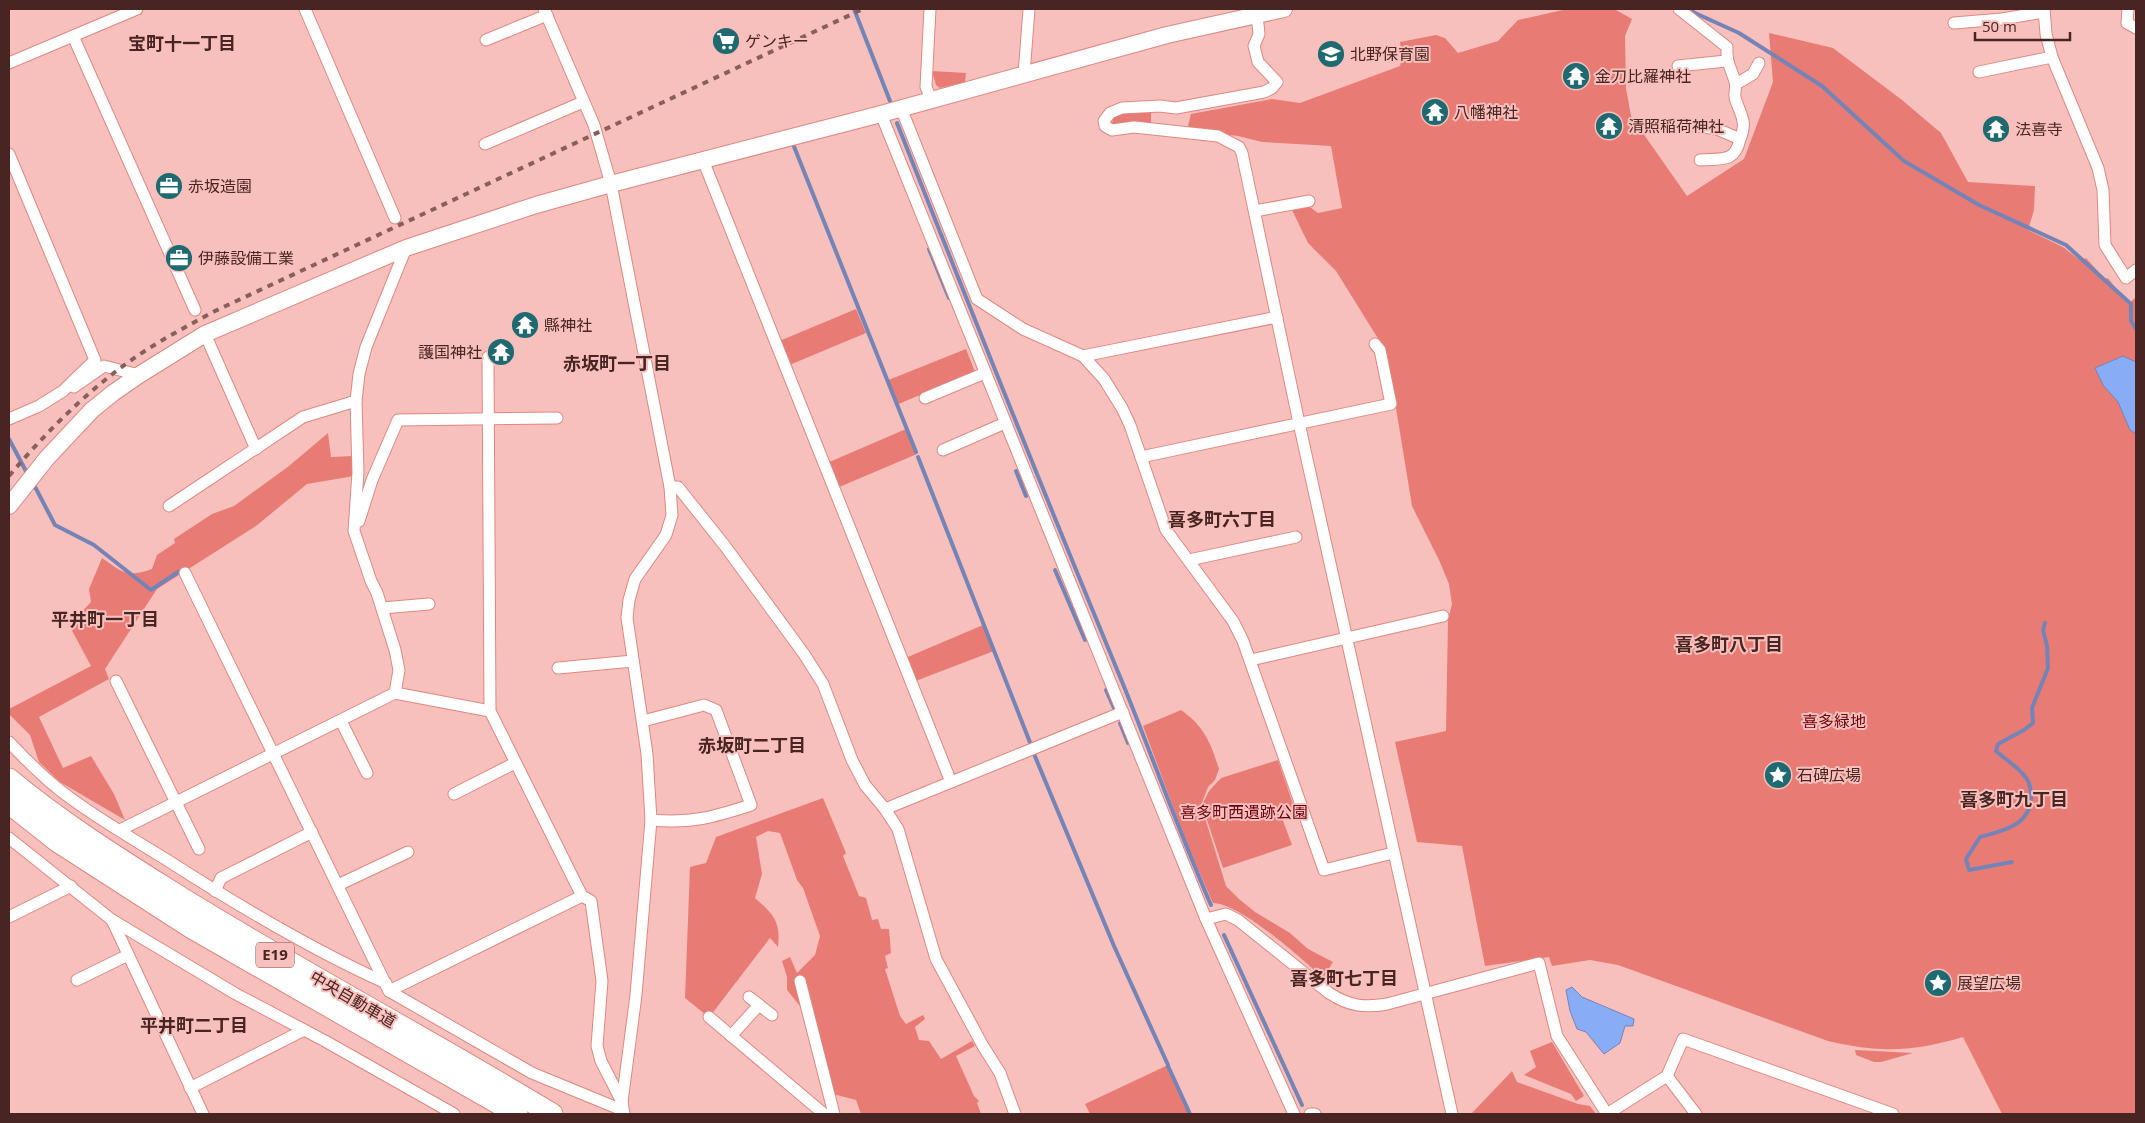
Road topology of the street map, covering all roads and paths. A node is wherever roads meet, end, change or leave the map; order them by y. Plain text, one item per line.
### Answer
1 (137, 9) edge
2 (305, 9) edge
3 (930, 9) edge
4 (1029, 9) edge
5 (1284, 9) edge
6 (1679, 9) edge
7 (2128, 9) edge
8 (2044, 10) edge
9 (545, 12) edge
10 (1253, 12) edge
11 (1954, 23) dead end
12 (2136, 28) edge
13 (73, 36) junction
14 (486, 40) dead end
15 (2052, 57) junction
16 (1726, 61) junction
17 (9, 63) edge
18 (1759, 63) dead end
19 (1678, 66) dead end
20 (1979, 72) dead end
21 (1024, 74) junction
22 (1736, 84) junction
23 (931, 99) junction
24 (583, 102) junction
25 (901, 108) junction
26 (882, 114) junction
27 (1684, 124) dead end
28 (1740, 139) junction
29 (485, 144) dead end
30 (9, 154) edge
31 (703, 160) junction
32 (1700, 160) dead end
33 (611, 184) junction
34 (1309, 201) dead end
35 (1255, 211) junction
36 (395, 218) dead end
37 (406, 248) junction
38 (2136, 270) edge
39 (195, 310) dead end
40 (1277, 317) junction
41 (205, 334) junction
42 (1375, 344) dead end
43 (1083, 356) junction
44 (488, 357) dead end
45 (985, 373) junction
46 (139, 376) junction
47 (63, 391) junction
48 (925, 398) dead end
49 (356, 401) junction
50 (488, 417) junction
51 (557, 418) dead end
52 (9, 419) edge
53 (1005, 424) junction
54 (1299, 424) junction
55 (256, 448) junction
56 (943, 450) dead end
57 (1141, 457) junction
58 (670, 486) junction
59 (9, 506) edge
60 (169, 506) dead end
61 (354, 531) junction
62 (1296, 537) dead end
63 (1189, 560) junction
64 (185, 573) dead end
65 (429, 604) dead end
66 (382, 608) junction
67 (1443, 616) dead end
68 (1346, 638) junction
69 (1251, 660) junction
70 (633, 661) junction
71 (558, 668) dead end
72 (116, 681) dead end
73 (395, 693) junction
74 (490, 712) junction
75 (1123, 712) junction
76 (341, 721) junction
77 (643, 721) junction
78 (9, 742) edge
79 (274, 754) junction
80 (516, 763) junction
81 (367, 773) dead end
82 (9, 779) edge
83 (951, 782) junction
84 (454, 794) dead end
85 (9, 803) edge
86 (177, 803) junction
87 (884, 809) junction
88 (651, 820) junction
89 (120, 830) junction
90 (312, 832) junction
91 (9, 838) edge
92 (199, 849) dead end
93 (408, 852) dead end
94 (1394, 853) junction
95 (338, 885) junction
96 (71, 886) junction
97 (215, 891) junction
98 (582, 896) junction
99 (9, 917) edge
100 (1206, 919) junction
101 (112, 920) junction
102 (128, 955) junction
103 (77, 980) dead end
104 (800, 981) dead end
105 (388, 987) junction
106 (1424, 993) junction
107 (772, 1016) dead end
108 (709, 1017) dead end
109 (304, 1030) junction
110 (731, 1036) junction
111 (1667, 1076) junction
112 (190, 1088) junction
113 (622, 1110) edge
114 (444, 1111) edge
115 (203, 1114) edge
116 (454, 1114) edge
117 (516, 1114) edge
118 (552, 1114) edge
119 (824, 1114) edge
120 (834, 1114) edge
121 (1015, 1114) edge
122 (1294, 1114) edge
123 (1452, 1114) edge
124 (1607, 1114) edge
125 (1696, 1114) edge
126 (1894, 1114) edge

1 - 13 street
2 - 36 street
3 - 23 street
4 - 21 street
5 - 10 street
6 - 16 street
7 - 12 street
8 - 11 street
8 - 15 street
9 - 14 street
9 - 24 street
10 - 21 street
10 - 35 street
13 - 17 street
13 - 39 street
15 - 20 street
15 - 38 street
16 - 19 street
16 - 22 street
18 - 22 street
21 - 23 street
22 - 28 street
23 - 25 street
24 - 29 street
24 - 33 street
25 - 26 street
25 - 43 street
26 - 31 street
26 - 45 street
27 - 28 street
28 - 32 street
30 - 47 street
31 - 33 street
31 - 83 street
33 - 37 street
33 - 58 street
34 - 35 street
35 - 40 street
37 - 41 street
37 - 49 street
40 - 43 street
40 - 54 street
41 - 46 street
41 - 55 street
42 - 54 street
43 - 57 street
44 - 50 street
45 - 48 street
45 - 53 street
46 - 47 street
46 - 59 street
47 - 52 street
49 - 55 street
49 - 61 street
50 - 51 street
50 - 61 street
50 - 74 street
53 - 56 street
53 - 75 street
54 - 57 street
54 - 68 street
55 - 60 street
57 - 63 street
58 - 70 street
58 - 87 street
61 - 66 street
62 - 63 street
63 - 69 street
64 - 79 street
65 - 66 street
66 - 73 street
67 - 68 street
68 - 69 street
68 - 94 street
69 - 94 street
70 - 71 street
70 - 77 street
72 - 86 street
73 - 74 street
73 - 76 street
74 - 80 street
75 - 83 street
75 - 100 street
76 - 79 street
76 - 81 street
77 - 88 street
77 - 88 street
78 - 89 street
79 - 86 street
79 - 90 street
80 - 84 street
80 - 98 street
82 - 118 highway, 中央自動車道 / E19
83 - 87 street
85 - 117 highway, 中央自動車道 / E19
86 - 89 street
86 - 92 street
87 - 121 street
88 - 113 street
89 - 97 street
90 - 95 street
90 - 97 street
91 - 96 street
93 - 95 street
94 - 106 street
95 - 105 street
96 - 99 street
96 - 101 street
97 - 105 street
98 - 105 street
98 - 113 street
100 - 106 street
100 - 122 street
101 - 102 street
101 - 109 street
102 - 103 street
102 - 112 street
104 - 120 street
105 - 113 street
106 - 123 street
106 - 124 street
107 - 110 street
108 - 110 street
109 - 112 street
109 - 114 street
110 - 119 street
111 - 124 street
111 - 125 street
111 - 126 street
112 - 115 street
114 - 116 street

